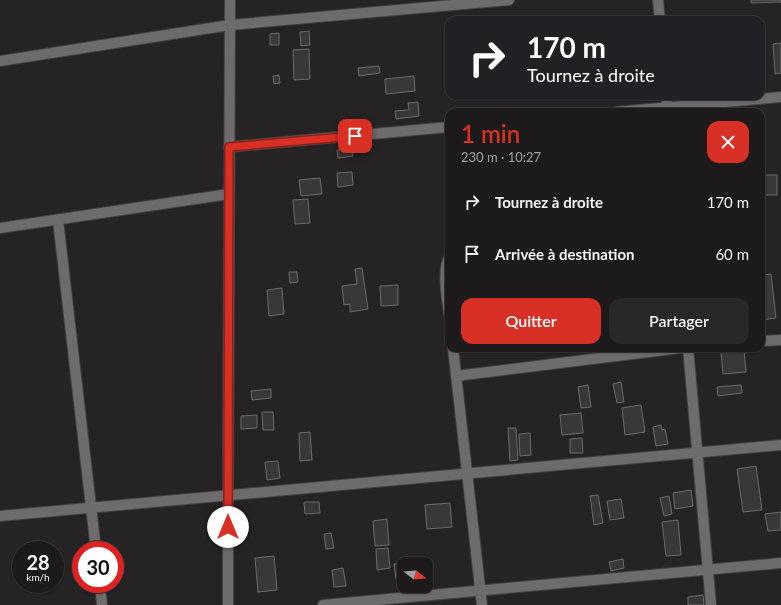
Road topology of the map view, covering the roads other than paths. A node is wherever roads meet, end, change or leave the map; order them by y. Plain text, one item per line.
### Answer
1 (230, 0) edge
2 (509, 0) edge
3 (658, 0) edge
4 (660, 16) edge
5 (230, 26) junction
6 (0, 61) edge
7 (781, 97) edge
8 (765, 99) edge
9 (755, 100) edge
10 (685, 108) edge
11 (445, 127) edge
12 (229, 147) junction
13 (229, 194) junction
14 (58, 220) junction
15 (0, 228) edge
16 (781, 340) edge
17 (765, 341) edge
18 (453, 352) edge
19 (649, 352) edge
20 (688, 352) edge
21 (456, 376) junction
22 (781, 445) edge
23 (697, 452) junction
24 (467, 474) junction
25 (228, 496) junction
26 (91, 508) junction
27 (0, 516) edge
28 (95, 541) edge
29 (781, 563) edge
30 (708, 570) junction
31 (480, 590) junction
32 (101, 593) edge
33 (102, 605) edge
34 (228, 605) edge
35 (323, 605) edge
36 (482, 605) edge
37 (711, 605) edge

1 - 5 street
2 - 5 street
3 - 4 street
5 - 6 street
5 - 12 street
7 - 8 street
9 - 10 street
11 - 12 street
12 - 13 street
13 - 14 street
13 - 25 street
14 - 15 street
14 - 26 street
16 - 17 street
18 - 21 street
19 - 21 street
20 - 23 street
21 - 24 street
22 - 23 street
23 - 24 street
23 - 30 street
24 - 25 street
24 - 31 street
25 - 26 street
25 - 34 street
26 - 27 street
26 - 28 street
29 - 30 street
30 - 31 street
30 - 37 street
31 - 35 street
31 - 36 street
32 - 33 street

